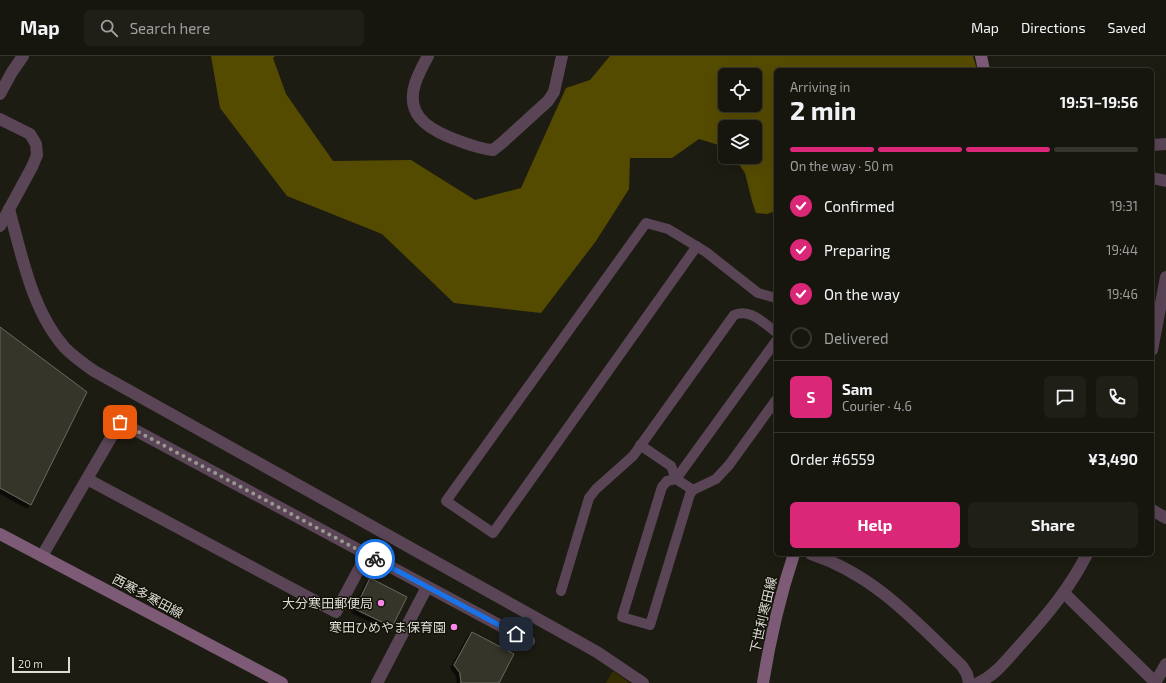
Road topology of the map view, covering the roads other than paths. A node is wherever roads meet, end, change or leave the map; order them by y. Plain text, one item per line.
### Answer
1 (23, 56) edge
2 (428, 56) edge
3 (562, 56) edge
4 (981, 56) edge
5 (984, 68) edge
6 (0, 94) edge
7 (0, 119) edge
8 (1166, 144) edge
9 (1154, 145) edge
10 (1154, 178) edge
11 (1166, 181) edge
12 (9, 209) junction
13 (0, 226) edge
14 (697, 246) junction
15 (1166, 277) edge
16 (774, 297) edge
17 (774, 331) edge
18 (1154, 340) edge
19 (774, 344) edge
20 (774, 403) edge
21 (640, 445) junction
22 (86, 479) junction
23 (676, 479) junction
24 (693, 490) junction
25 (1154, 511) edge
26 (1166, 518) edge
27 (0, 534) edge
28 (367, 554) junction
29 (42, 556) junction
30 (793, 556) edge
31 (816, 556) edge
32 (1087, 556) edge
33 (427, 586) junction
34 (561, 591) dead end
35 (1064, 594) junction
36 (529, 641) dead end
37 (1166, 664) edge
38 (1155, 682) edge
39 (282, 683) edge
40 (377, 683) edge
41 (644, 683) edge
42 (763, 683) edge
43 (969, 683) edge
44 (978, 683) edge

1 - 6 street
2 - 3 street
4 - 5 main road
7 - 12 street
8 - 9 street
10 - 11 street
12 - 13 street
12 - 41 street
14 - 14 lane
14 - 16 lane
15 - 18 street
17 - 21 lane
19 - 23 lane
20 - 24 lane
21 - 23 lane
21 - 34 lane
22 - 28 street
22 - 28 street
22 - 29 street
23 - 24 lane
23 - 24 lane
25 - 26 street
27 - 29 main road, 西寒多寒田線
28 - 33 street
29 - 39 main road, 西寒多寒田線
30 - 42 main road, 下世利寒田線
31 - 43 street
32 - 35 street
33 - 36 street
33 - 40 street
35 - 38 street
35 - 44 street
37 - 38 street

